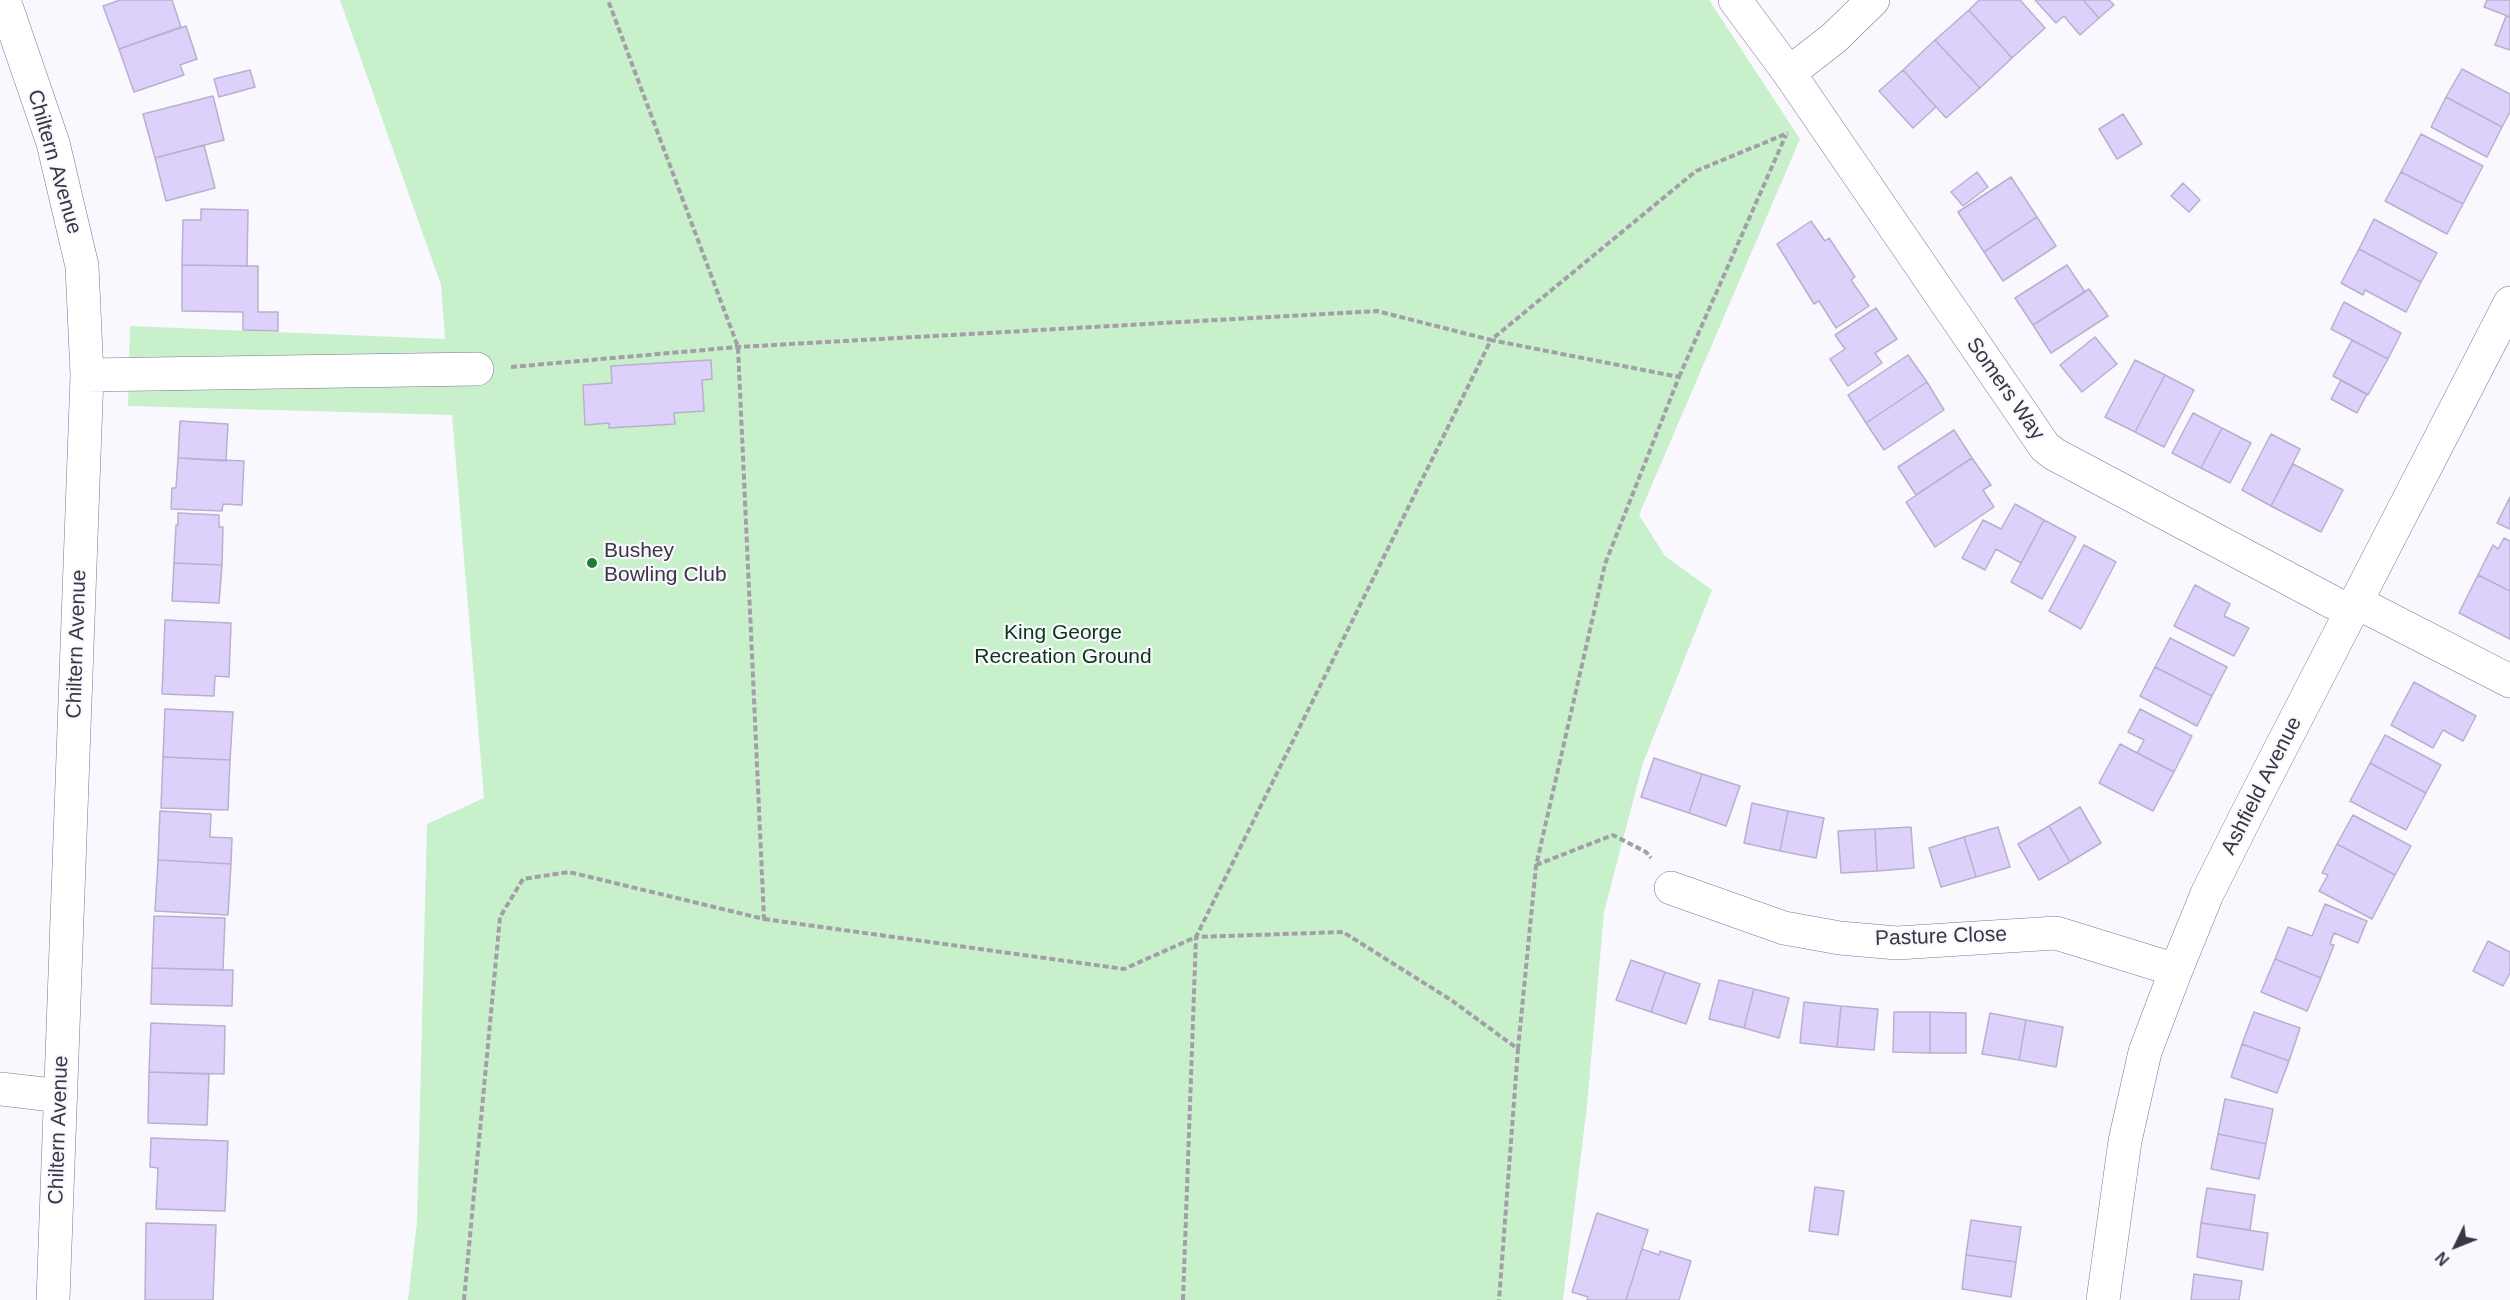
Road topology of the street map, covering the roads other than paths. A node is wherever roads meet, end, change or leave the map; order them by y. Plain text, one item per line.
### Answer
1 (4, 0) edge
2 (1735, 0) edge
3 (1873, 0) edge
4 (1789, 73) junction
5 (2510, 303) edge
6 (477, 369) road end
7 (87, 375) junction
8 (2354, 607) junction
9 (2510, 681) edge
10 (1671, 888) road end
11 (2176, 970) junction
12 (0, 1089) edge
13 (61, 1096) junction
14 (53, 1300) edge
15 (2103, 1300) edge

1 - 7 street, Chiltern Avenue
2 - 4 street, Somers Way
3 - 4 street
4 - 8 street, Somers Way
5 - 8 street, Ashfield Avenue
6 - 7 street
7 - 13 street, Chiltern Avenue
8 - 9 street, Somers Way
8 - 11 street, Ashfield Avenue
10 - 11 street, Pasture Close
11 - 15 street, Ashfield Avenue
12 - 13 street
13 - 14 street, Chiltern Avenue

